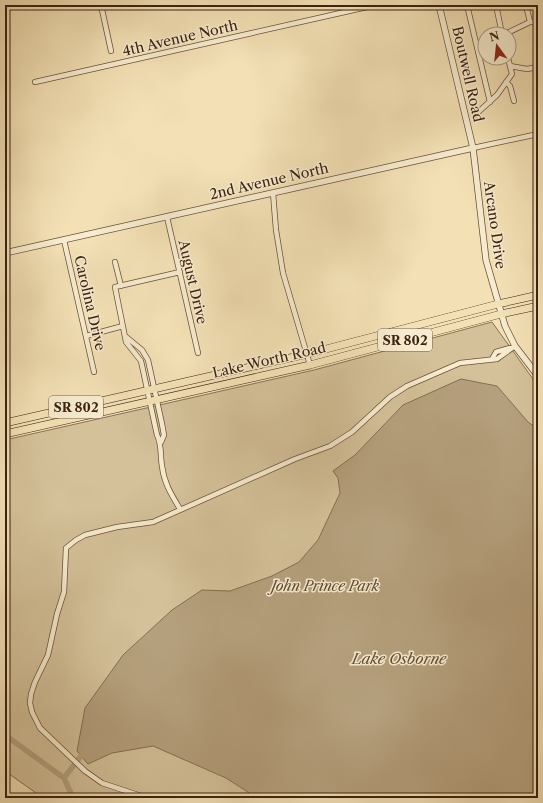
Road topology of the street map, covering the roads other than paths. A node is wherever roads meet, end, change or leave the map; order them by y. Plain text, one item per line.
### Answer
1 (100, 5) edge
2 (376, 5) edge
3 (440, 5) edge
4 (467, 5) edge
5 (496, 5) edge
6 (526, 5) edge
7 (530, 22) junction
8 (538, 22) edge
9 (502, 26) edge
10 (517, 28) edge
11 (111, 50) dead end
12 (510, 66) joint
13 (538, 68) edge
14 (35, 82) dead end
15 (506, 82) junction
16 (514, 101) dead end
17 (490, 102) junction
18 (475, 115) dead end
19 (538, 134) edge
20 (473, 148) junction
21 (273, 193) junction
22 (167, 217) junction
23 (64, 240) junction
24 (5, 253) edge
25 (115, 262) dead end
26 (180, 272) junction
27 (122, 286) junction
28 (538, 295) edge
29 (498, 304) junction
30 (538, 306) edge
31 (501, 314) junction
32 (123, 326) junction
33 (86, 336) junction
34 (125, 336) junction
35 (515, 346) junction
36 (198, 353) dead end
37 (307, 354) junction
38 (310, 365) junction
39 (94, 372) dead end
40 (538, 376) edge
41 (151, 390) junction
42 (157, 400) junction
43 (149, 401) junction
44 (5, 423) edge
45 (5, 434) edge
46 (161, 442) junction
47 (180, 509) junction
48 (135, 796) edge
49 (147, 798) edge

1 - 11 street
2 - 14 street, 4th Avenue North
3 - 20 street, Boutwell Road
4 - 17 street
5 - 9 street
6 - 7 street
7 - 8 street
7 - 10 street
12 - 13 street
12 - 15 street
15 - 16 street
15 - 17 street
17 - 18 street
19 - 20 street, 2nd Avenue North
20 - 21 street, 2nd Avenue North
20 - 29 street, Arcano Drive
21 - 22 street, 2nd Avenue North
21 - 37 street
22 - 23 street, 2nd Avenue North
22 - 26 street, August Drive
23 - 24 street, 2nd Avenue North
23 - 33 street, Carolina Drive
25 - 27 street
26 - 27 street
26 - 36 street, August Drive
27 - 32 street
28 - 29 main road, Lake Worth Road / SR 802
29 - 31 street, Arcano Drive
29 - 37 main road, Lake Worth Road / SR 802
30 - 31 main road, Lake Worth Road / SR 802
31 - 35 street, Arcano Drive
31 - 38 main road, Lake Worth Road / SR 802
32 - 33 street
32 - 34 street
33 - 39 street, Carolina Drive
34 - 41 street
34 - 41 street
35 - 40 street, Arcano Drive
35 - 47 street
37 - 38 street
37 - 41 main road, Lake Worth Road / SR 802
38 - 42 main road, Lake Worth Road / SR 802
41 - 42 street
41 - 43 street
41 - 44 main road, Lake Worth Road / SR 802
42 - 43 main road, Lake Worth Road / SR 802
42 - 46 street
43 - 45 main road, Lake Worth Road / SR 802
43 - 46 street
46 - 47 street
47 - 48 street
48 - 49 street

